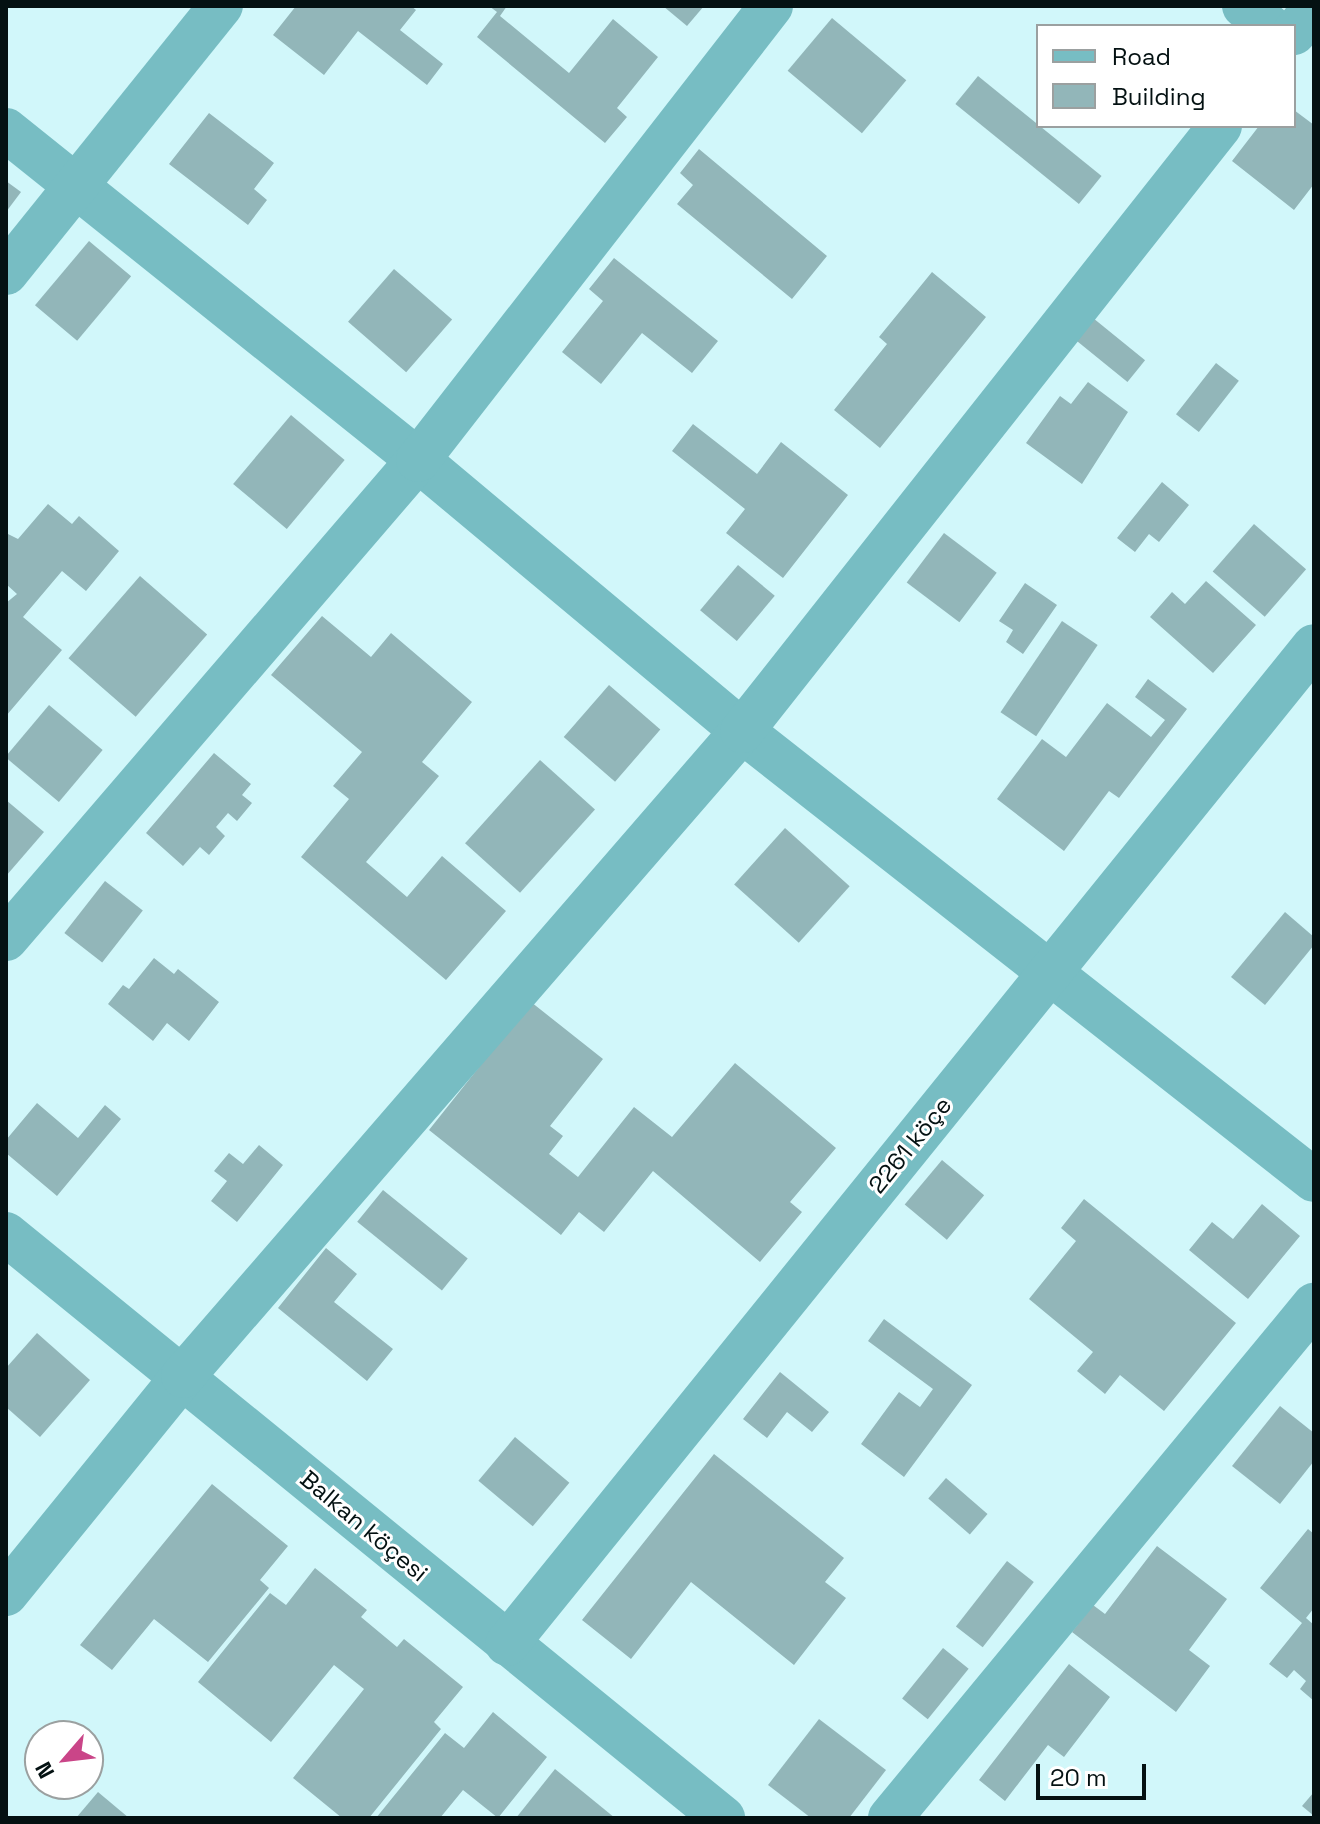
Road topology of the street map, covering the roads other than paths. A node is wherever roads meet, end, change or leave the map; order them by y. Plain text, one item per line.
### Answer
1 (221, 6) edge
2 (771, 6) edge
3 (1244, 6) edge
4 (1314, 8) edge
5 (1266, 24) edge
6 (1296, 30) edge
7 (1296, 48) edge
8 (1314, 62) edge
9 (1218, 128) edge
10 (6, 130) edge
11 (74, 184) junction
12 (6, 273) edge
13 (418, 460) junction
14 (1314, 646) edge
15 (742, 731) junction
16 (6, 939) edge
17 (1052, 970) junction
18 (1314, 1180) edge
19 (6, 1234) edge
20 (1314, 1305) edge
21 (183, 1376) junction
22 (6, 1594) edge
23 (507, 1644) junction
24 (723, 1818) edge
25 (890, 1818) edge

1 - 11 street
2 - 13 street
3 - 5 street
4 - 6 street
7 - 8 street
9 - 15 street
10 - 11 street
11 - 12 street
11 - 13 street
13 - 15 street
13 - 16 street
14 - 17 street, 2261 köçe
15 - 17 street
15 - 21 street
17 - 18 street
17 - 23 street, 2261 köçe
19 - 21 street, Balkan köçesi
20 - 25 street
21 - 22 street
21 - 23 street, Balkan köçesi
23 - 24 street, Balkan köçesi

